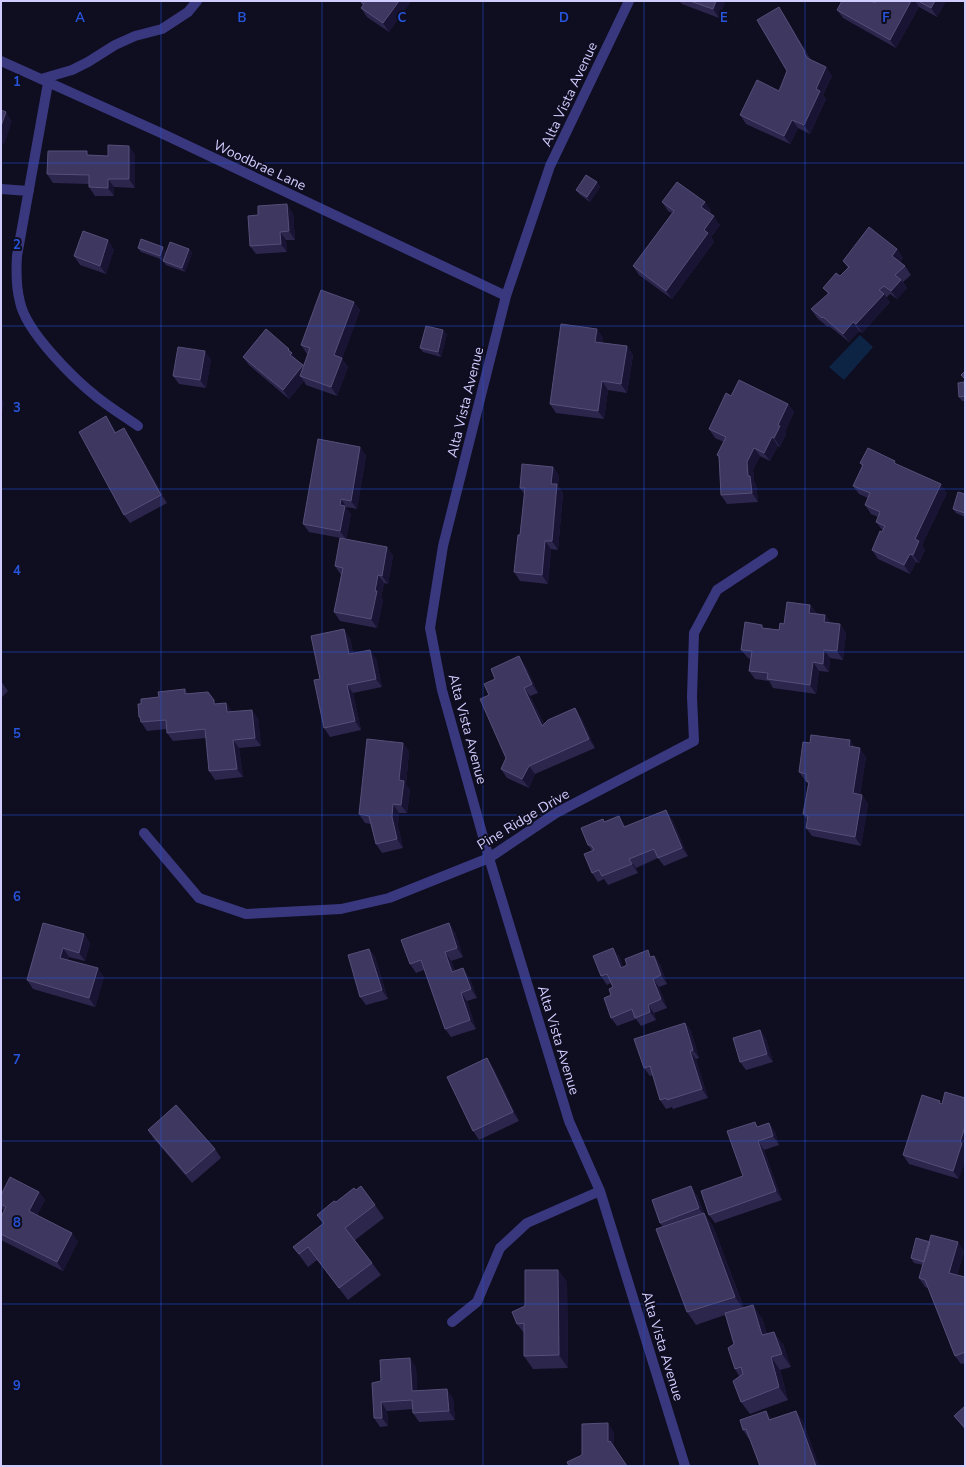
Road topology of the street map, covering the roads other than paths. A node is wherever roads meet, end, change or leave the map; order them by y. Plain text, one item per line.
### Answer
1 (197, 1) edge
2 (629, 1) edge
3 (1, 61) edge
4 (45, 81) junction
5 (1, 189) edge
6 (29, 191) junction
7 (506, 296) junction
8 (138, 426) dead end
9 (772, 553) dead end
10 (144, 833) dead end
11 (489, 858) junction
12 (600, 1191) junction
13 (452, 1322) dead end
14 (685, 1466) edge

1 - 4 street
2 - 7 street, Alta Vista Avenue
3 - 4 street, Woodbrae Lane
4 - 6 street
4 - 7 street, Woodbrae Lane
5 - 6 street
6 - 8 street
7 - 11 street, Alta Vista Avenue
9 - 11 street, Pine Ridge Drive
10 - 11 street, Pine Ridge Drive
11 - 12 street, Alta Vista Avenue
12 - 13 street
12 - 14 street, Alta Vista Avenue

